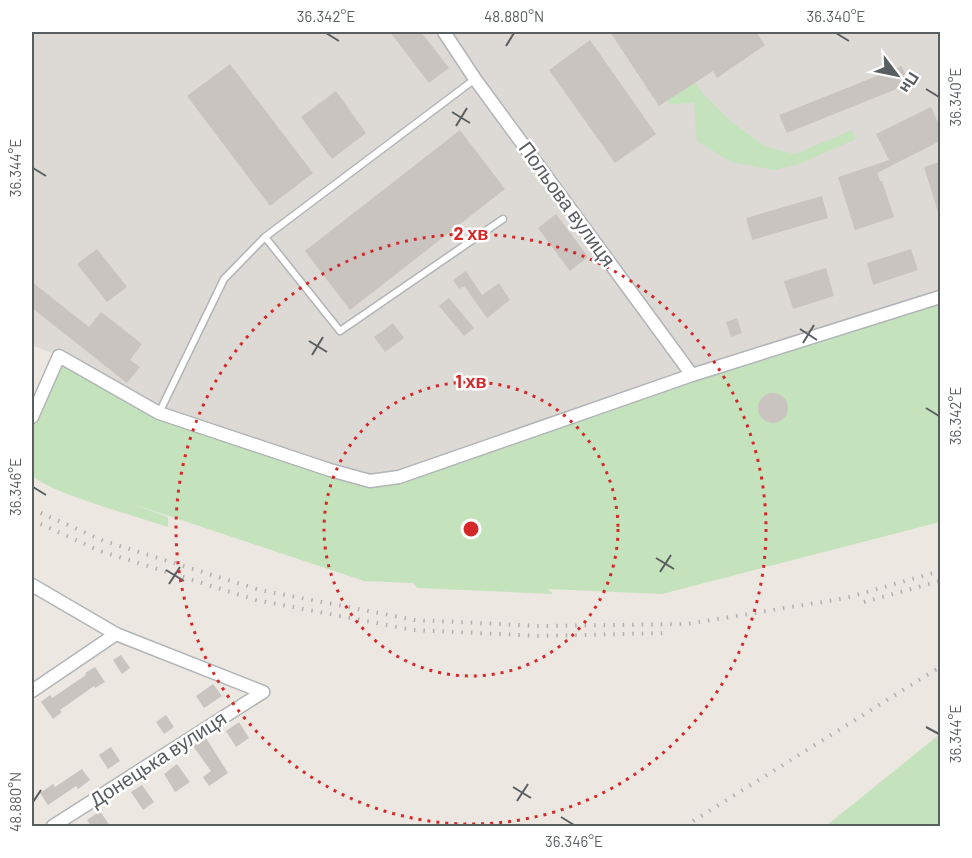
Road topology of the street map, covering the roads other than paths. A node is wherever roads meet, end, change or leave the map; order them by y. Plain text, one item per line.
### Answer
1 (444, 32) edge
2 (475, 79) junction
3 (503, 219) dead end
4 (265, 237) junction
5 (940, 297) edge
6 (692, 375) junction
7 (159, 413) junction
8 (32, 417) edge
9 (32, 585) edge
10 (116, 634) junction
11 (32, 691) edge
12 (53, 826) edge

1 - 2 street, Польова вулиця
2 - 4 lane
2 - 6 street, Польова вулиця
3 - 4 lane
4 - 7 lane
5 - 6 street
6 - 7 street
7 - 8 street
9 - 10 street
10 - 11 street
10 - 12 street, Донецька вулиця

